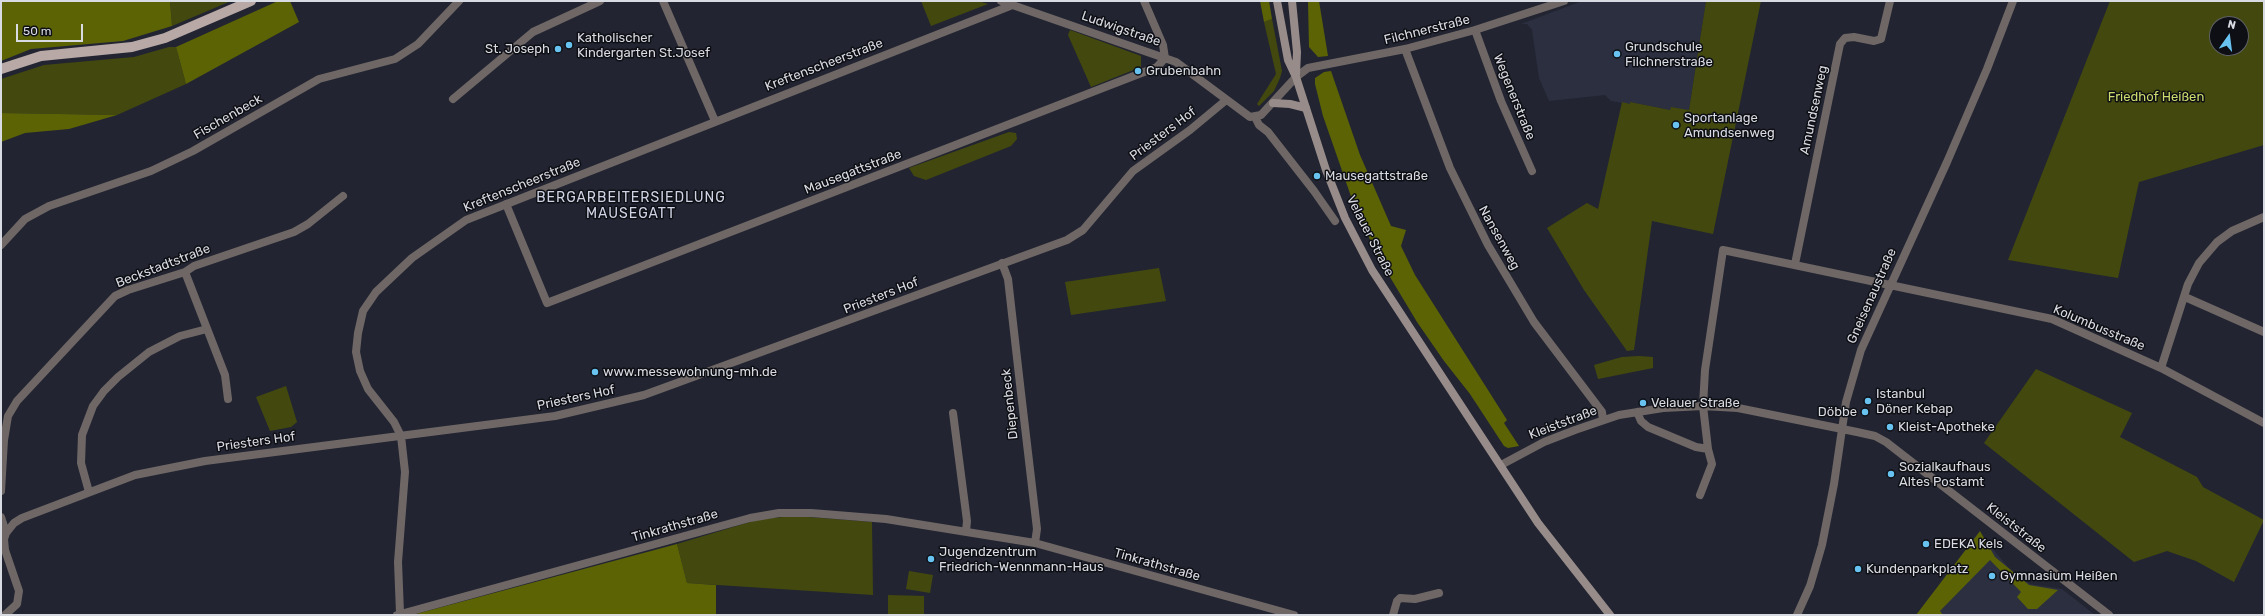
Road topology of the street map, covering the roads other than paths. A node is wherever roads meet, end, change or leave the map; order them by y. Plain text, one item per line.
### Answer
1 (251, 1) edge
2 (459, 1) edge
3 (600, 1) edge
4 (663, 1) edge
5 (1001, 1) edge
6 (1144, 1) edge
7 (1277, 1) edge
8 (1292, 1) edge
9 (1564, 1) edge
10 (1890, 1) edge
11 (2013, 1) edge
12 (1010, 6) junction
13 (1475, 30) junction
14 (1405, 49) junction
15 (1165, 58) junction
16 (1, 69) edge
17 (1296, 77) junction
18 (453, 99) dead end
19 (1225, 101) junction
20 (1273, 103) junction
21 (1306, 108) junction
22 (1255, 117) junction
23 (715, 121) junction
24 (1532, 171) dead end
25 (343, 196) dead end
26 (506, 204) junction
27 (2264, 217) edge
28 (1335, 221) dead end
29 (1, 244) edge
30 (1002, 263) junction
31 (1795, 264) junction
32 (186, 272) junction
33 (1890, 285) junction
34 (2185, 297) junction
35 (207, 329) junction
36 (2264, 332) edge
37 (2160, 368) junction
38 (228, 399) dead end
39 (1703, 406) junction
40 (1637, 412) junction
41 (953, 413) dead end
42 (1603, 420) junction
43 (2264, 423) edge
44 (1841, 428) junction
45 (401, 436) junction
46 (1708, 449) junction
47 (1501, 465) junction
48 (1, 491) edge
49 (89, 492) junction
50 (1700, 495) dead end
51 (1, 517) edge
52 (966, 532) junction
53 (6, 533) junction
54 (1035, 543) junction
55 (1439, 592) dead end
56 (398, 614) edge
57 (5, 615) edge
58 (1294, 615) edge
59 (1393, 615) edge
60 (1610, 615) edge
61 (1797, 615) edge
62 (2109, 615) edge

1 - 16 main road
2 - 29 street, Fischenbeck
3 - 18 street
4 - 23 street
5 - 12 street, Ludwigstraße
6 - 15 street
7 - 17 main road
8 - 17 main road
9 - 13 street, Filchnerstraße
10 - 31 street, Amundsenweg
11 - 33 street, Gneisenaustraße
12 - 15 street, Ludwigstraße
12 - 23 street, Kreftenscheerstraße
13 - 14 street, Filchnerstraße
13 - 24 street, Wegenerstraße
14 - 17 street, Filchnerstraße
14 - 42 street, Nansenweg
15 - 19 street, Velauer Straße
15 - 26 street, Mausegattstraße
17 - 20 street
17 - 21 main road, Velauer Straße
19 - 22 street, Velauer Straße
19 - 30 street, Priesters Hof
20 - 21 main road
20 - 22 street
21 - 47 main road, Velauer Straße
22 - 28 street, Velauer Straße
23 - 26 street, Kreftenscheerstraße
25 - 32 street, Beckstadtstraße
26 - 45 street, Kreftenscheerstraße
27 - 34 street
30 - 45 street, Priesters Hof
30 - 54 street, Diepenbeck
31 - 33 street
31 - 39 street
32 - 35 street
32 - 48 street, Beckstadtstraße
33 - 37 street, Kolumbusstraße
33 - 44 street, Gneisenaustraße
34 - 36 street
34 - 37 street
35 - 38 street
35 - 49 street
37 - 43 street, Kolumbusstraße
39 - 40 street, Kleiststraße
39 - 44 street, Kleiststraße
39 - 46 street
40 - 42 street, Kleiststraße
40 - 46 street
41 - 52 street
42 - 47 street, Kleiststraße
44 - 61 street, Gneisenaustraße
44 - 62 street, Kleiststraße
45 - 49 street, Priesters Hof
45 - 56 street, Kreftenscheerstraße
46 - 50 street
47 - 60 main road, Velauer Straße
49 - 53 street, Priesters Hof
51 - 53 street
52 - 54 street, Tinkrathstraße
52 - 56 street, Tinkrathstraße
53 - 57 street
54 - 58 street, Tinkrathstraße
55 - 59 street

